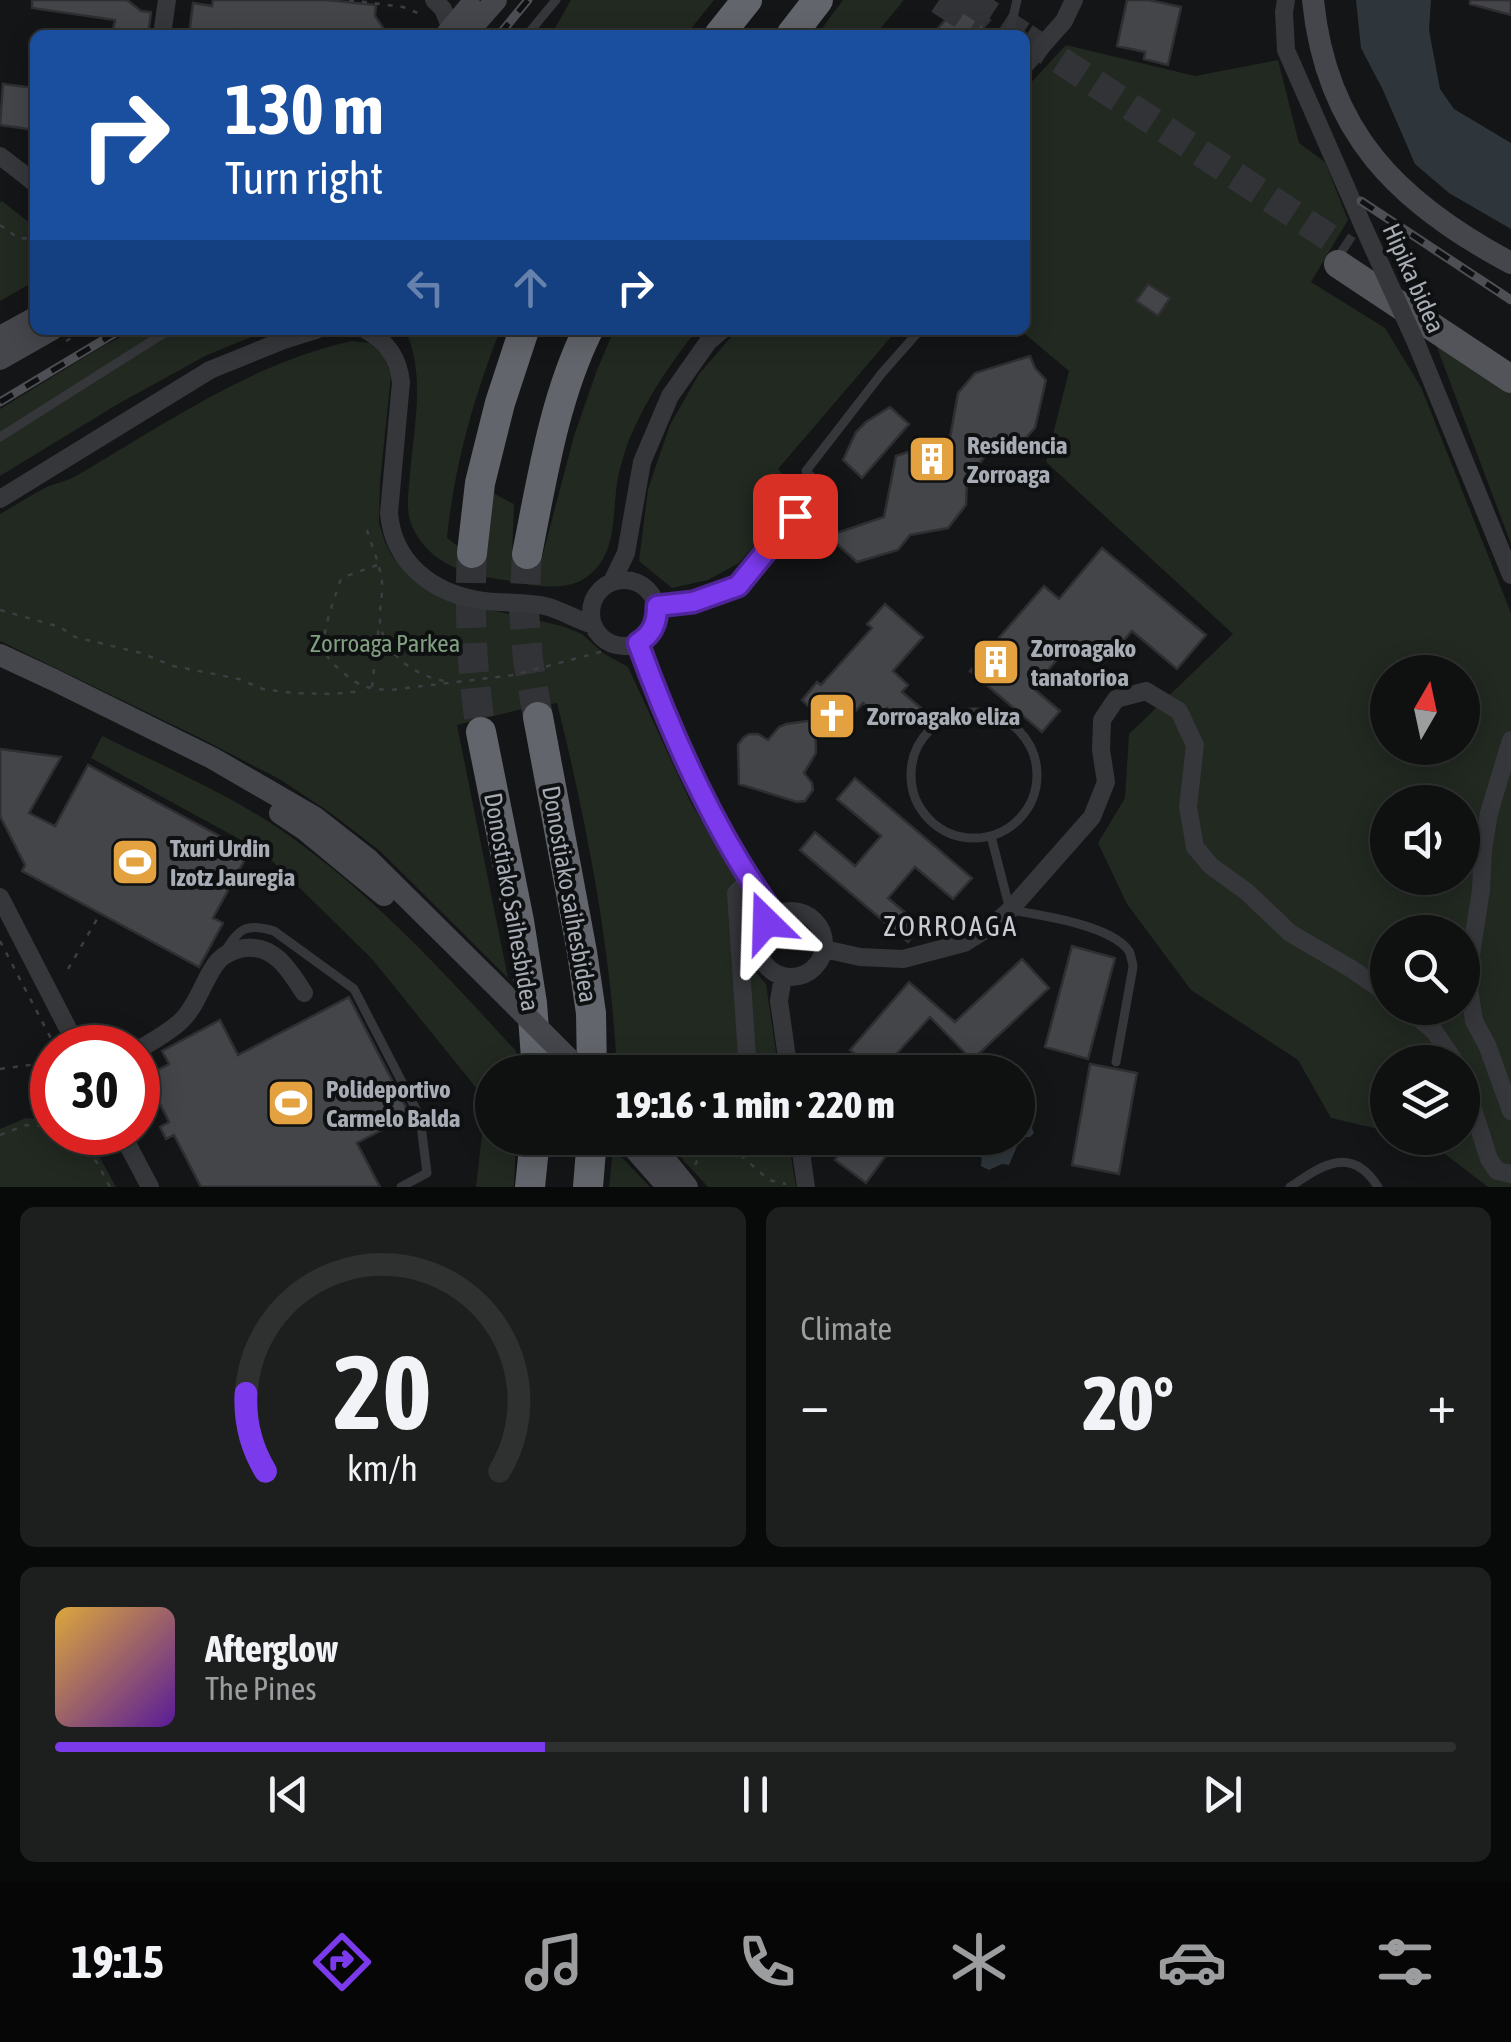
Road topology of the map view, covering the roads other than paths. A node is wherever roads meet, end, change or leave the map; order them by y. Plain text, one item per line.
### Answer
1 (167, 0) edge
2 (434, 0) edge
3 (476, 0) edge
4 (496, 0) edge
5 (556, 0) edge
6 (747, 0) edge
7 (818, 0) edge
8 (1016, 0) edge
9 (1074, 0) edge
10 (1286, 0) edge
11 (1313, 0) edge
12 (163, 30) edge
13 (452, 30) edge
14 (456, 30) edge
15 (458, 30) edge
16 (531, 30) edge
17 (723, 30) edge
18 (796, 30) edge
19 (1011, 30) edge
20 (1030, 59) edge
21 (4, 166) edge
22 (30, 180) edge
23 (1350, 247) junction
24 (1511, 263) edge
25 (30, 321) edge
26 (42, 335) edge
27 (161, 335) edge
28 (300, 335) edge
29 (375, 335) edge
30 (522, 335) edge
31 (586, 335) edge
32 (716, 335) edge
33 (916, 335) edge
34 (0, 337) edge
35 (1511, 357) edge
36 (0, 359) edge
37 (1511, 378) edge
38 (0, 437) edge
39 (0, 499) edge
40 (472, 552) tunnel mouth
41 (527, 554) tunnel mouth
42 (626, 554) junction
43 (1511, 575) edge
44 (612, 582) junction
45 (640, 583) junction
46 (596, 594) junction
47 (657, 606) junction
48 (547, 607) junction
49 (593, 625) junction
50 (638, 643) junction
51 (0, 656) edge
52 (0, 672) edge
53 (538, 717) tunnel mouth
54 (482, 732) tunnel mouth
55 (1511, 740) edge
56 (991, 836) junction
57 (749, 880) junction
58 (0, 897) edge
59 (1010, 910) junction
60 (774, 915) junction
61 (824, 949) junction
62 (219, 959) junction
63 (783, 976) junction
64 (1370, 982) edge
65 (487, 988) junction
66 (304, 992) dead end
67 (66, 1025) edge
68 (1427, 1025) edge
69 (160, 1035) edge
70 (1443, 1045) edge
71 (535, 1055) edge
72 (545, 1055) edge
73 (563, 1055) edge
74 (592, 1055) edge
75 (747, 1055) edge
76 (787, 1055) edge
77 (1116, 1062) dead end
78 (1511, 1110) edge
79 (1480, 1130) edge
80 (133, 1155) edge
81 (533, 1155) edge
82 (591, 1155) edge
83 (640, 1155) edge
84 (664, 1155) edge
85 (801, 1155) edge
86 (1511, 1174) edge
87 (690, 1179) edge
88 (150, 1187) edge
89 (400, 1187) edge
90 (530, 1187) edge
91 (588, 1187) edge
92 (668, 1187) edge
93 (806, 1187) edge
94 (1290, 1187) edge
95 (1378, 1187) edge

1 - 12 street
2 - 13 street
3 - 14 main road
4 - 15 main road
5 - 16 lane
6 - 17 highway
7 - 18 highway
8 - 19 lane
9 - 20 street
10 - 23 street, Hipika bidea
11 - 24 main road
21 - 22 street
23 - 35 main road
23 - 37 main road
23 - 43 street, Hipika bidea, bridge
25 - 34 main road
26 - 36 main road
27 - 38 lane
28 - 39 street
29 - 48 street
30 - 40 highway
31 - 41 highway
32 - 42 street
33 - 47 lane
42 - 44 street
42 - 45 street
44 - 45 street
44 - 46 street
45 - 47 street
46 - 48 street
46 - 49 street
47 - 50 street
48 - 49 street
49 - 50 street
50 - 57 street
51 - 65 main road
52 - 65 main road
53 - 74 highway, Donostiako saihesbidea
54 - 71 highway, Donostiako Saihesbidea
55 - 78 street
56 - 56 lane
56 - 59 lane
57 - 60 street
57 - 75 street
58 - 67 street
59 - 61 street
59 - 64 street
59 - 77 lane
60 - 61 street
60 - 63 street
61 - 63 street
62 - 66 street
62 - 69 street
62 - 89 lane
63 - 76 street
65 - 72 main road
65 - 73 main road, bridge
68 - 70 street
79 - 86 street
80 - 88 street
81 - 90 highway
82 - 91 highway
83 - 92 main road
84 - 87 main road
85 - 93 street
94 - 95 lane

